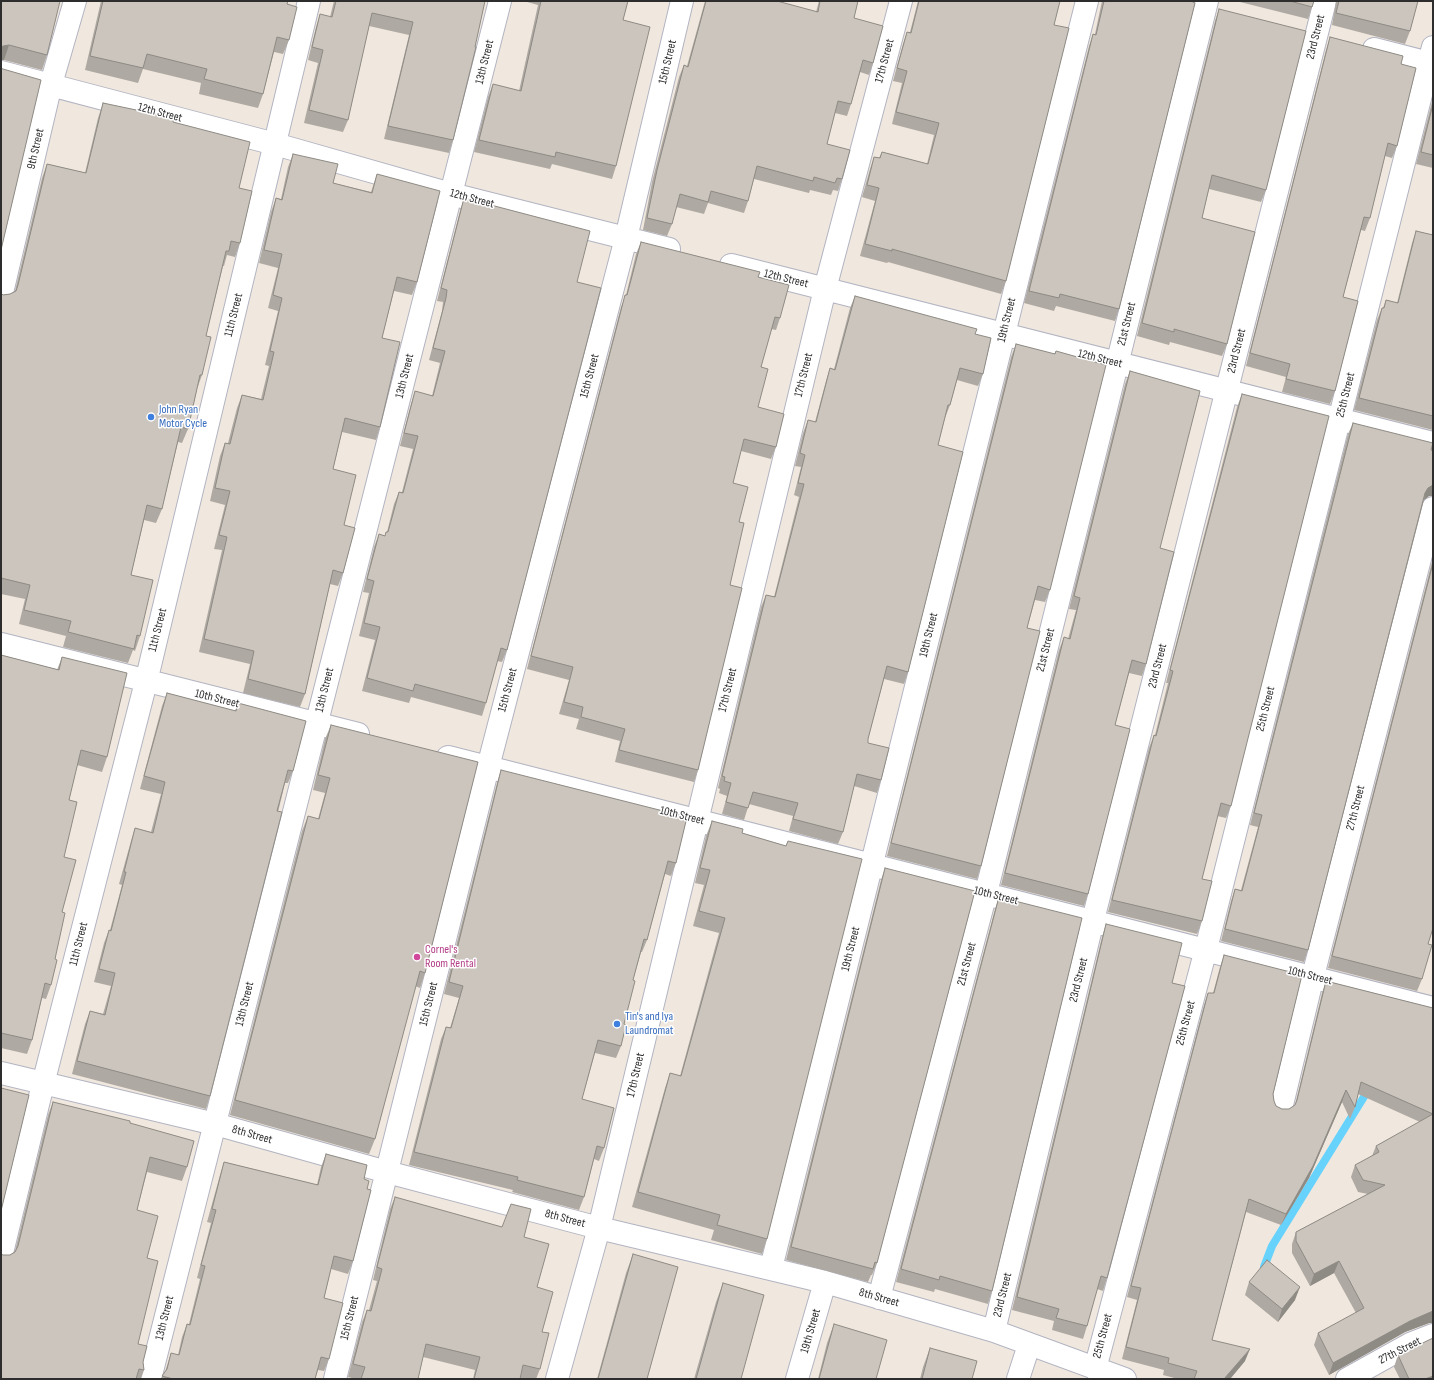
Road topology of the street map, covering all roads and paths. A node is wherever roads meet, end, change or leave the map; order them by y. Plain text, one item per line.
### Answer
1 (75, 1) edge
2 (309, 1) edge
3 (500, 1) edge
4 (682, 1) edge
5 (901, 1) edge
6 (1087, 1) edge
7 (1185, 1) edge
8 (1325, 1) edge
9 (1207, 4) edge
10 (1228, 12) edge
11 (1295, 29) edge
12 (1325, 37) junction
13 (1355, 44) edge
14 (1432, 58) edge
15 (1, 72) edge
16 (51, 84) junction
17 (275, 144) junction
18 (451, 194) junction
19 (626, 238) junction
20 (688, 254) edge
21 (710, 260) edge
22 (825, 289) junction
23 (1, 297) edge
24 (1004, 334) junction
25 (1117, 363) junction
26 (1227, 391) junction
27 (1339, 420) junction
28 (1433, 444) edge
29 (1433, 508) edge
30 (1, 644) edge
31 (146, 682) junction
32 (316, 723) junction
33 (376, 738) edge
34 (428, 752) edge
35 (488, 767) junction
36 (696, 820) junction
37 (872, 864) junction
38 (986, 893) junction
39 (1093, 920) junction
40 (1206, 949) junction
41 (1312, 976) junction
42 (1433, 1008) edge
43 (1, 1073) edge
44 (43, 1084) junction
45 (1281, 1109) edge
46 (215, 1124) junction
47 (387, 1172) junction
48 (599, 1228) junction
49 (1, 1258) edge
50 (771, 1268) junction
51 (824, 1282) junction
52 (879, 1298) junction
53 (994, 1331) junction
54 (1433, 1335) edge
55 (1029, 1345) junction
56 (1095, 1369) junction
57 (150, 1379) edge
58 (335, 1379) edge
59 (558, 1379) edge
60 (797, 1379) edge
61 (1018, 1379) edge
62 (1125, 1379) edge
63 (1347, 1379) edge

1 - 16 street, 9th Street
2 - 17 street, 11th Street
3 - 18 street, 13th Street
4 - 19 street, 15th Street
5 - 22 street, 17th Street
6 - 24 street, 19th Street
7 - 9 street
8 - 12 street, 23rd Street
9 - 10 street
9 - 25 street, 21st Street
11 - 12 street
12 - 26 street, 23rd Street
13 - 14 street
14 - 27 street, 25th Street
15 - 16 street, 12th Street
16 - 17 street, 12th Street
16 - 23 street, 9th Street
17 - 18 street, 12th Street
17 - 31 street, 11th Street
18 - 19 street, 12th Street
18 - 32 street, 13th Street
19 - 20 street, 12th Street
19 - 35 street, 15th Street
21 - 22 street, 12th Street
22 - 24 street, 12th Street
22 - 36 street, 17th Street
24 - 25 street, 12th Street
24 - 37 street, 19th Street
25 - 26 street, 12th Street
25 - 38 street, 21st Street
26 - 27 street, 12th Street
26 - 39 street, 23rd Street
27 - 28 street, 12th Street
27 - 40 street, 25th Street
29 - 41 street, 27th Street
30 - 31 street, 10th Street
31 - 32 street, 10th Street
31 - 44 street, 11th Street
32 - 33 street, 10th Street
32 - 46 street, 13th Street
34 - 35 street, 10th Street
35 - 36 street, 10th Street
35 - 47 street, 15th Street
36 - 37 street, 10th Street
36 - 48 street, 17th Street
37 - 38 street, 10th Street
37 - 50 street, 19th Street
38 - 39 street, 10th Street
38 - 52 street, 21st Street
39 - 40 street, 10th Street
39 - 53 street, 23rd Street
40 - 41 street, 10th Street
40 - 56 street, 25th Street
41 - 42 street, 10th Street
41 - 45 street, 27th Street
43 - 44 street, 8th Street
44 - 46 street, 8th Street
44 - 49 street, 11th Street
46 - 47 street, 8th Street
46 - 57 street, 13th Street
47 - 48 street, 8th Street
47 - 58 street, 15th Street
48 - 50 street, 8th Street
48 - 59 street, 17th Street
50 - 51 street, 8th Street
51 - 52 street, 8th Street
51 - 60 street, 19th Street
52 - 53 street, 8th Street
53 - 55 street, 8th Street
54 - 63 street, 27th Street
55 - 56 street, 8th Street
55 - 61 street
56 - 62 street, 8th Street

